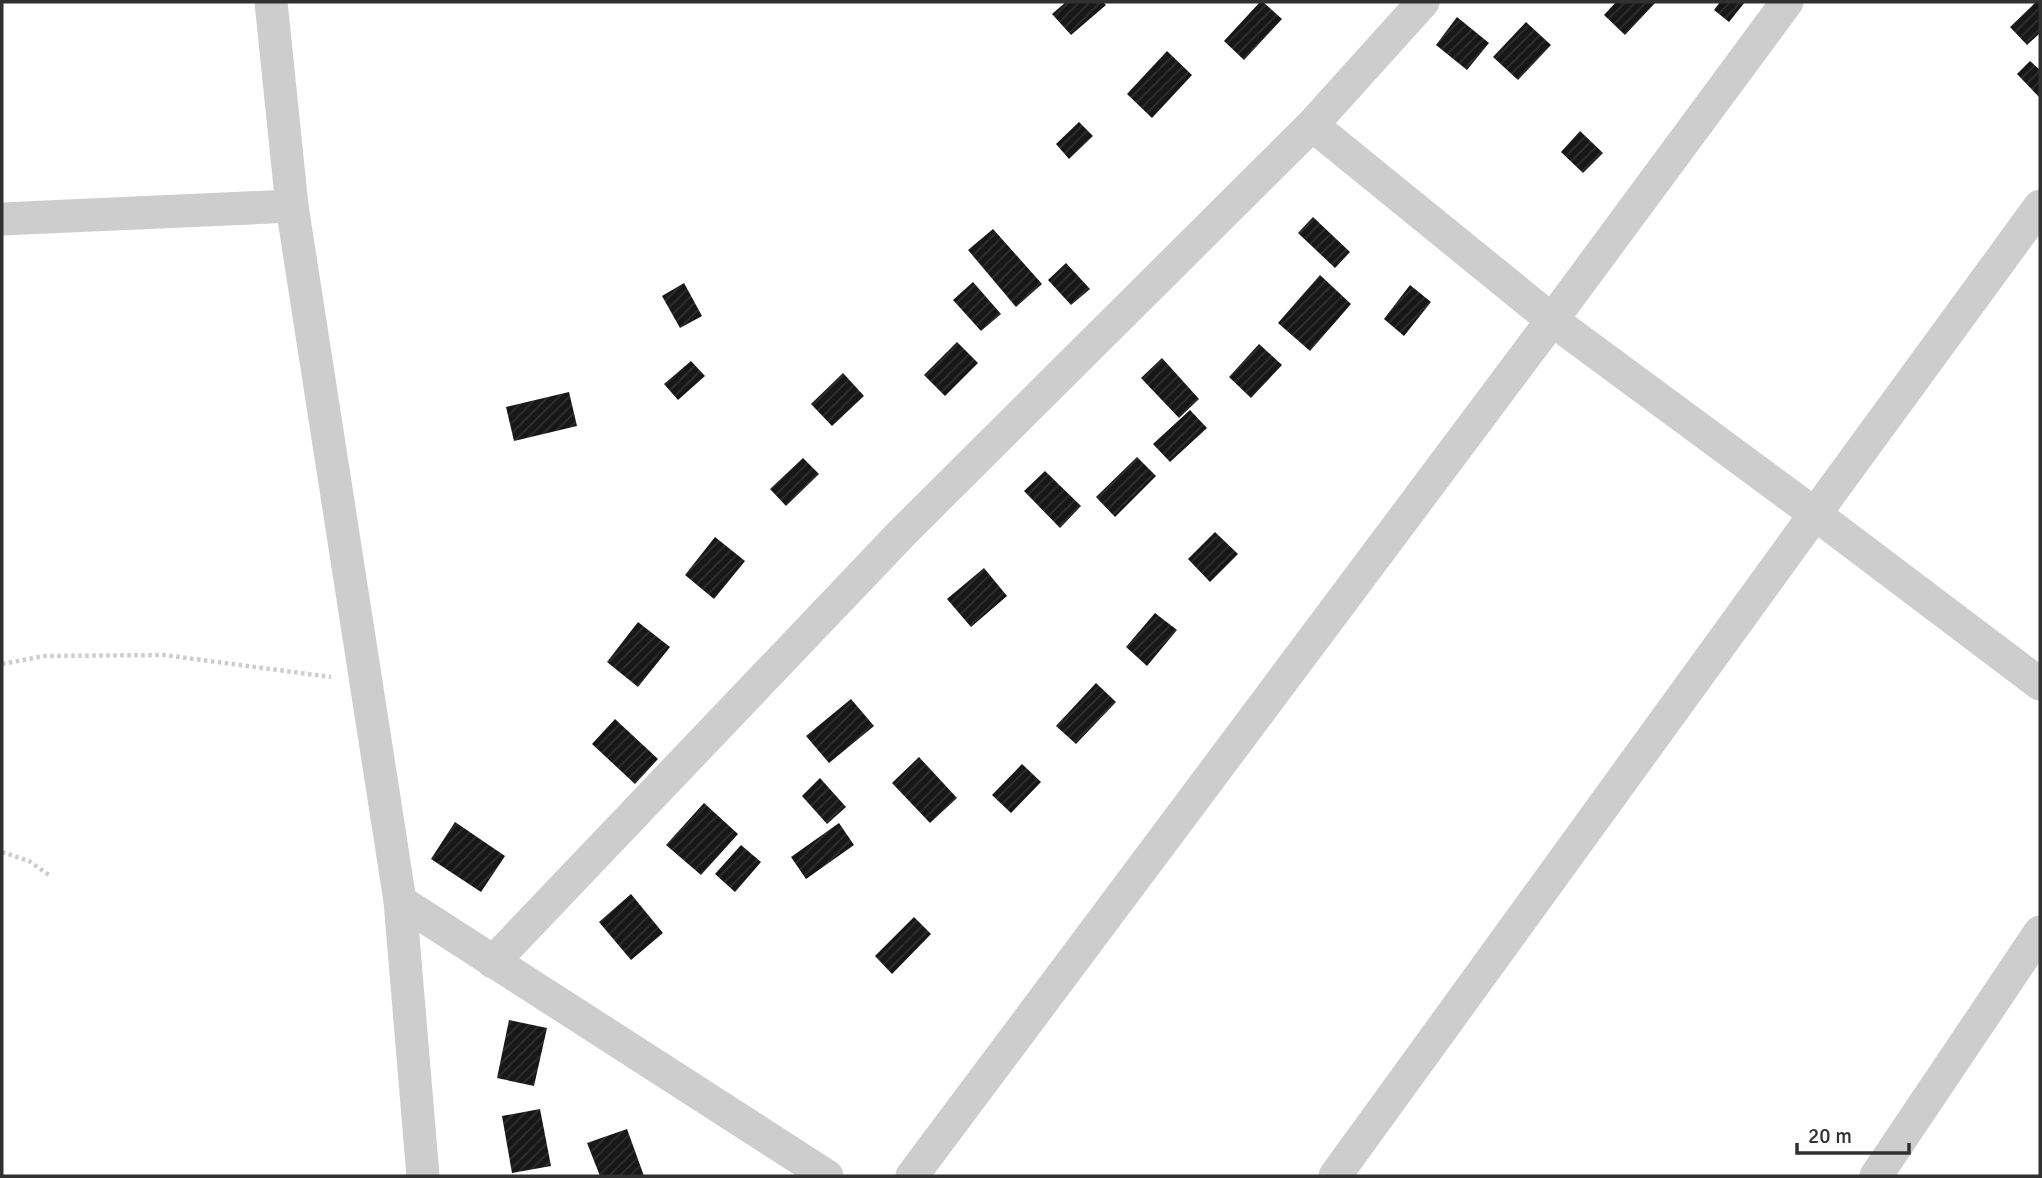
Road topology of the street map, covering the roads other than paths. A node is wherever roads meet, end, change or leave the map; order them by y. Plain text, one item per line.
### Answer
1 (271, 2) edge
2 (1423, 2) edge
3 (1787, 2) edge
4 (1312, 125) junction
5 (292, 206) junction
6 (2040, 206) edge
7 (2, 219) edge
8 (1552, 320) junction
9 (1815, 514) junction
10 (2040, 684) edge
11 (400, 901) junction
12 (2040, 932) edge
13 (493, 961) junction
14 (423, 1176) edge
15 (827, 1176) edge
16 (912, 1176) edge
17 (1335, 1176) edge
18 (1876, 1176) edge

1 - 5 street
2 - 4 street
3 - 8 street
4 - 8 street
4 - 13 street
5 - 7 street
5 - 11 street
6 - 9 street
8 - 9 street
8 - 16 street
9 - 10 street
9 - 17 street
11 - 13 street
11 - 14 street
12 - 18 street
13 - 15 street

